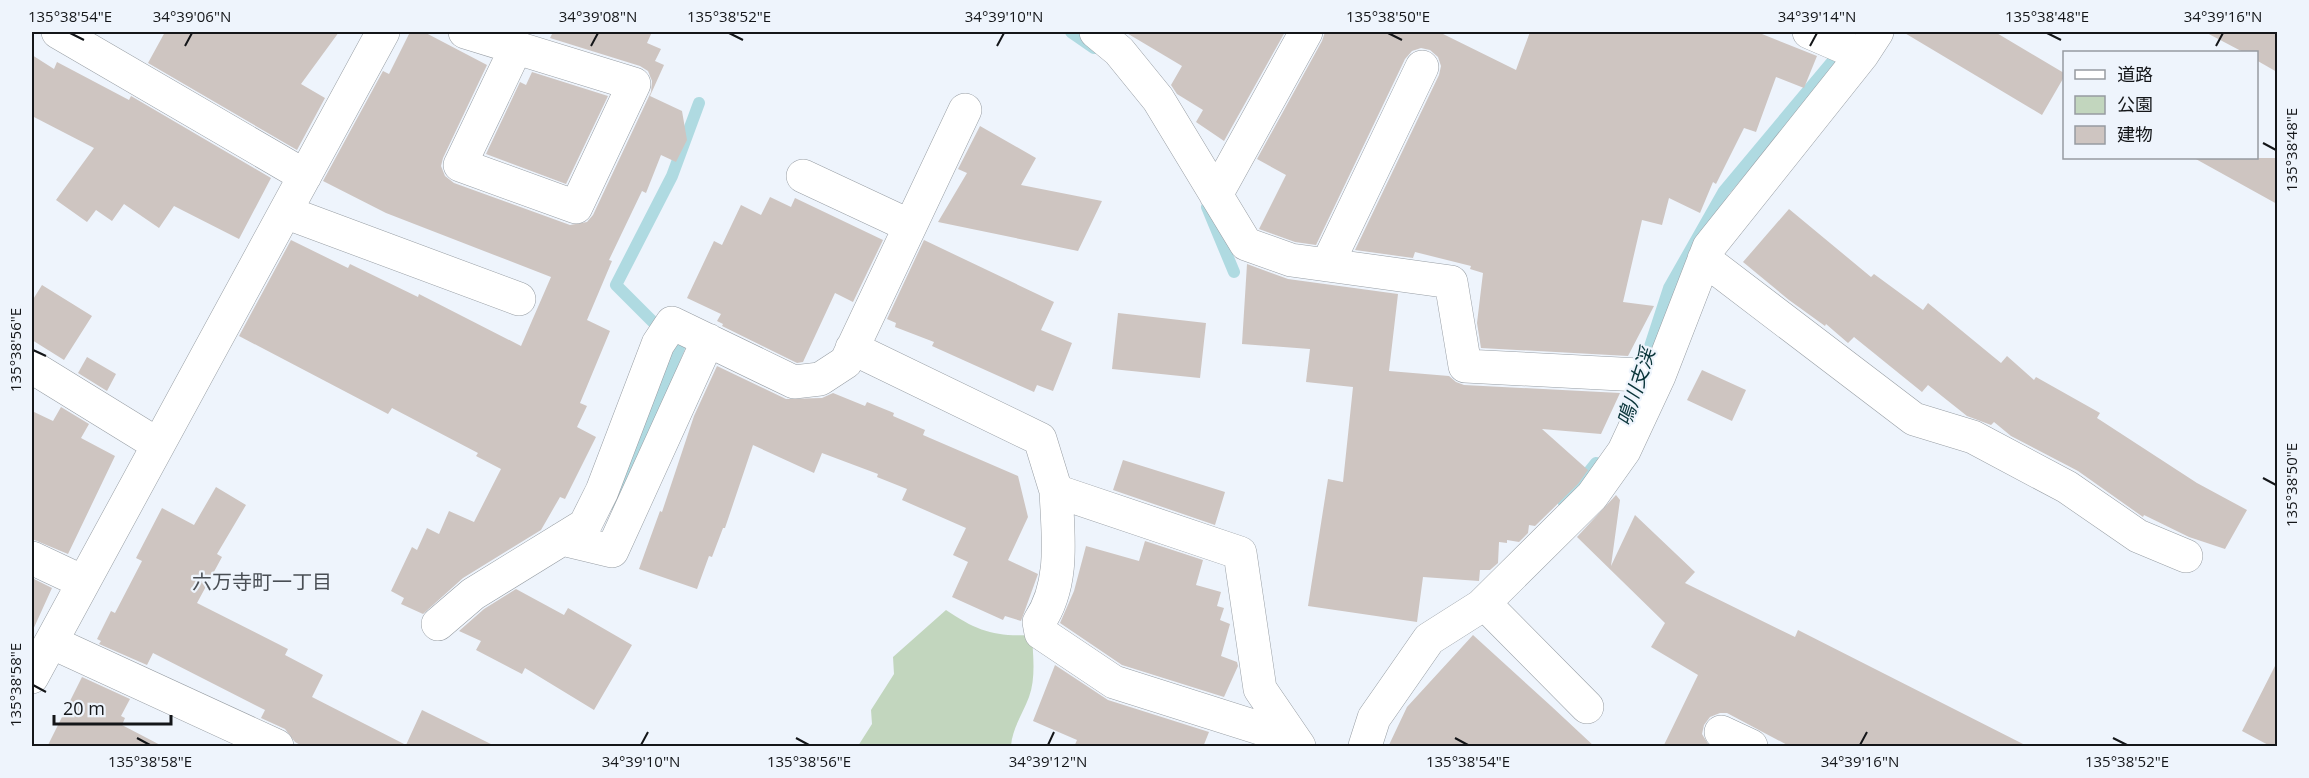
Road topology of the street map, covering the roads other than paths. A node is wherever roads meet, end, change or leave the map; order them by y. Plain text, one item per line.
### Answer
1 (58, 32) edge
2 (383, 32) edge
3 (465, 32) edge
4 (1096, 32) edge
5 (1306, 32) edge
6 (1814, 33) edge
7 (1866, 47) edge
8 (516, 48) junction
9 (1422, 67) dead end
10 (965, 110) dead end
11 (305, 176) junction
12 (803, 176) dead end
13 (1216, 195) junction
14 (285, 212) junction
15 (910, 226) junction
16 (1704, 259) junction
17 (1327, 265) junction
18 (519, 299) dead end
19 (708, 340) junction
20 (852, 348) junction
21 (32, 367) edge
22 (1658, 376) junction
23 (157, 444) junction
24 (1056, 491) junction
25 (562, 539) junction
26 (2186, 556) dead end
27 (32, 558) edge
28 (83, 582) junction
29 (1482, 604) junction
30 (438, 624) dead end
31 (51, 642) junction
32 (32, 677) edge
33 (1587, 707) dead end
34 (1721, 732) dead end
35 (1368, 739) edge
36 (1295, 742) edge
37 (277, 747) edge
38 (1750, 747) edge

1 - 11 street
2 - 11 street
3 - 8 street
4 - 13 street
5 - 13 street
6 - 7 street
7 - 16 street
8 - 8 street
9 - 17 street
10 - 15 street
11 - 14 street
12 - 15 street
13 - 17 street
14 - 18 street
14 - 23 street
15 - 20 street
16 - 22 street
16 - 26 street
17 - 22 street
19 - 20 street
19 - 25 street
19 - 25 street
20 - 24 street
21 - 23 street
22 - 29 street
23 - 28 street
24 - 36 street
24 - 36 street
25 - 30 street
27 - 28 street
28 - 31 street
29 - 33 street
29 - 35 street
31 - 32 street
31 - 37 street
34 - 38 street

